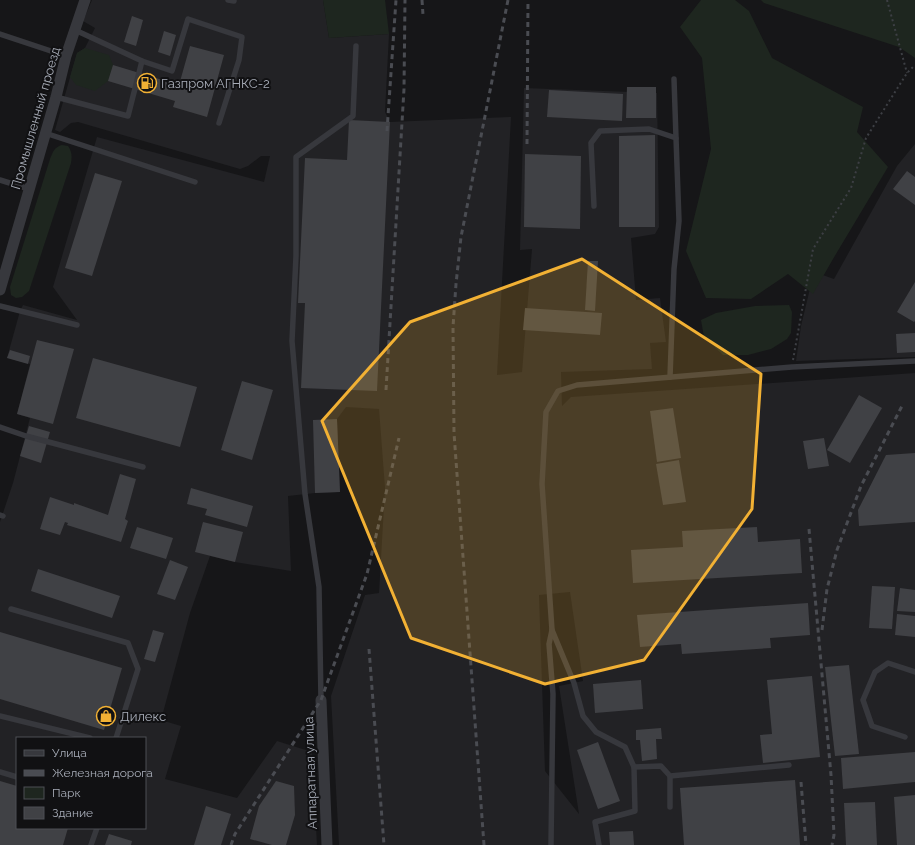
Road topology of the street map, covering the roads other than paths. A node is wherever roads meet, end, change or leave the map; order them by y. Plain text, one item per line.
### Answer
1 (85, 0) edge
2 (75, 30) junction
3 (0, 34) edge
4 (356, 46) dead end
5 (66, 56) junction
6 (142, 61) junction
7 (674, 79) dead end
8 (56, 97) junction
9 (219, 123) dead end
10 (45, 133) junction
11 (676, 138) junction
12 (0, 180) edge
13 (196, 182) dead end
14 (29, 189) junction
15 (594, 206) dead end
16 (0, 290) edge
17 (0, 306) edge
18 (77, 325) dead end
19 (915, 361) edge
20 (670, 377) junction
21 (0, 426) edge
22 (143, 467) dead end
23 (11, 608) dead end
24 (552, 630) junction
25 (915, 672) edge
26 (321, 700) joint
27 (0, 716) edge
28 (86, 737) edge
29 (116, 737) edge
30 (905, 737) dead end
31 (789, 765) dead end
32 (634, 767) junction
33 (0, 772) edge
34 (670, 776) junction
35 (16, 777) edge
36 (670, 807) dead end
37 (97, 829) edge
38 (91, 845) edge
39 (327, 845) edge
40 (551, 845) edge
41 (599, 845) edge

1 - 2 street, Промышленный проезд
2 - 5 street, Промышленный проезд
2 - 6 lane
3 - 5 lane
4 - 26 lane
5 - 8 street, Промышленный проезд
6 - 8 lane
6 - 9 lane
7 - 11 lane
8 - 10 street, Промышленный проезд
10 - 13 lane
10 - 14 street, Промышленный проезд
11 - 15 lane
11 - 20 lane
12 - 14 lane
14 - 16 street, Промышленный проезд
17 - 18 lane
19 - 20 lane
20 - 24 lane
21 - 22 lane
23 - 29 lane
24 - 32 lane
24 - 40 lane
25 - 30 lane
26 - 39 street, Аппаратная улица
27 - 28 lane
31 - 34 lane
32 - 34 lane
32 - 41 lane
33 - 35 lane
34 - 36 lane
37 - 38 lane

